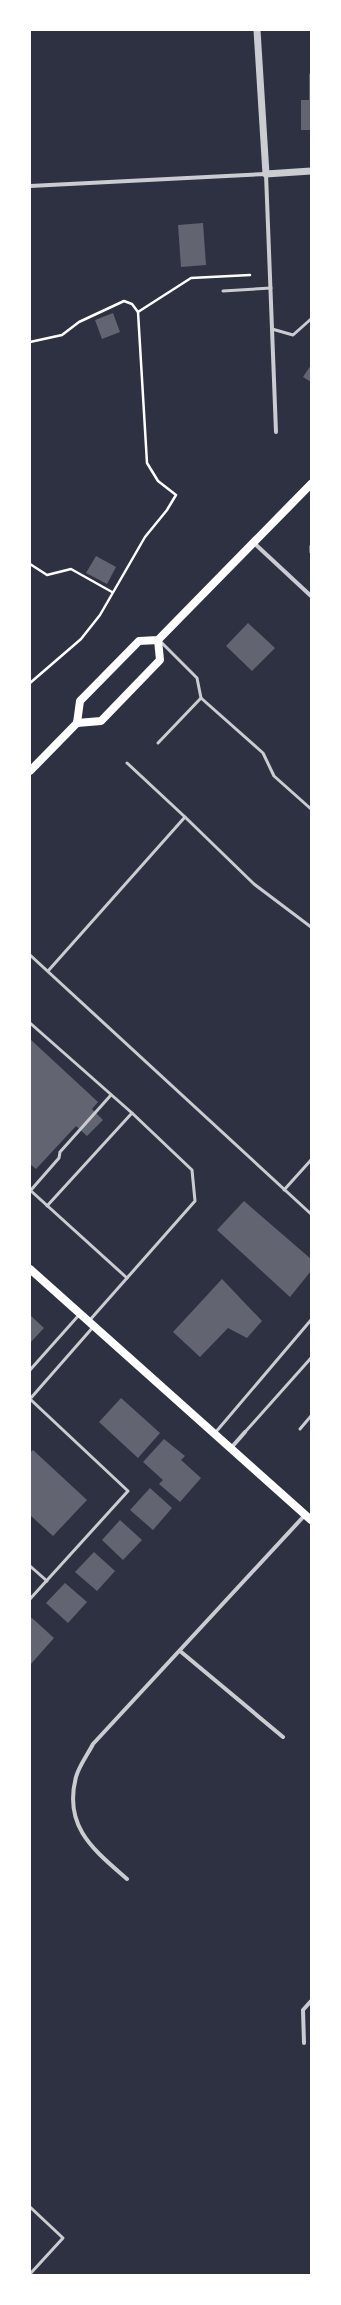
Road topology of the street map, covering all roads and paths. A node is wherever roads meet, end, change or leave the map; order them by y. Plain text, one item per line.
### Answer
1 (257, 30) edge
2 (311, 170) edge
3 (266, 174) junction
4 (30, 186) edge
5 (250, 275) dead end
6 (271, 288) junction
7 (223, 291) dead end
8 (138, 312) junction
9 (311, 319) edge
10 (272, 329) junction
11 (30, 342) edge
12 (276, 432) dead end
13 (311, 484) edge
14 (254, 543) junction
15 (311, 546) edge
16 (311, 552) edge
17 (30, 564) edge
18 (112, 592) junction
19 (311, 596) edge
20 (158, 640) junction
21 (30, 683) edge
22 (201, 698) junction
23 (77, 723) junction
24 (158, 743) dead end
25 (127, 763) dead end
26 (30, 772) edge
27 (311, 809) edge
28 (186, 817) junction
29 (311, 927) edge
30 (30, 955) edge
31 (48, 971) junction
32 (30, 1023) edge
33 (111, 1095) junction
34 (132, 1113) junction
35 (311, 1160) edge
36 (30, 1190) edge
37 (284, 1190) junction
38 (47, 1206) junction
39 (311, 1214) edge
40 (30, 1269) edge
41 (127, 1278) junction
42 (80, 1314) junction
43 (310, 1322) edge
44 (92, 1324) junction
45 (311, 1358) edge
46 (30, 1370) edge
47 (30, 1399) edge
48 (311, 1416) edge
49 (300, 1429) dead end
50 (245, 1432) joint
51 (215, 1434) junction
52 (231, 1448) junction
53 (308, 1517) edge
54 (30, 1566) edge
55 (47, 1581) junction
56 (30, 1599) edge
57 (180, 1651) junction
58 (283, 1737) dead end
59 (127, 1879) dead end
60 (311, 2001) edge
61 (304, 2043) dead end
62 (30, 2207) edge
63 (30, 2274) edge

1 - 3 street
2 - 3 street
3 - 4 street
3 - 6 street
5 - 8 path
6 - 7 lane
6 - 10 street
8 - 11 path
8 - 18 path
9 - 10 lane
10 - 12 street
13 - 14 main road
14 - 19 street
14 - 20 main road
15 - 16 lane
17 - 18 path
18 - 21 path
20 - 22 lane
20 - 23 main road
20 - 23 main road
22 - 24 lane
22 - 27 lane
23 - 26 main road
25 - 28 lane
28 - 29 lane
28 - 31 lane
30 - 31 lane
31 - 37 lane
32 - 33 lane
33 - 34 lane
33 - 36 lane
34 - 38 lane
34 - 41 lane
35 - 37 lane
36 - 38 lane
37 - 39 lane
38 - 41 lane
40 - 42 main road
41 - 44 lane
42 - 44 main road
42 - 46 lane
43 - 51 lane
44 - 47 lane
44 - 51 main road
45 - 50 lane
47 - 55 lane
48 - 49 lane
50 - 52 street
51 - 52 main road
52 - 53 main road
53 - 57 street
54 - 55 lane
55 - 56 lane
57 - 58 street
57 - 59 street
60 - 61 street
62 - 63 lane

